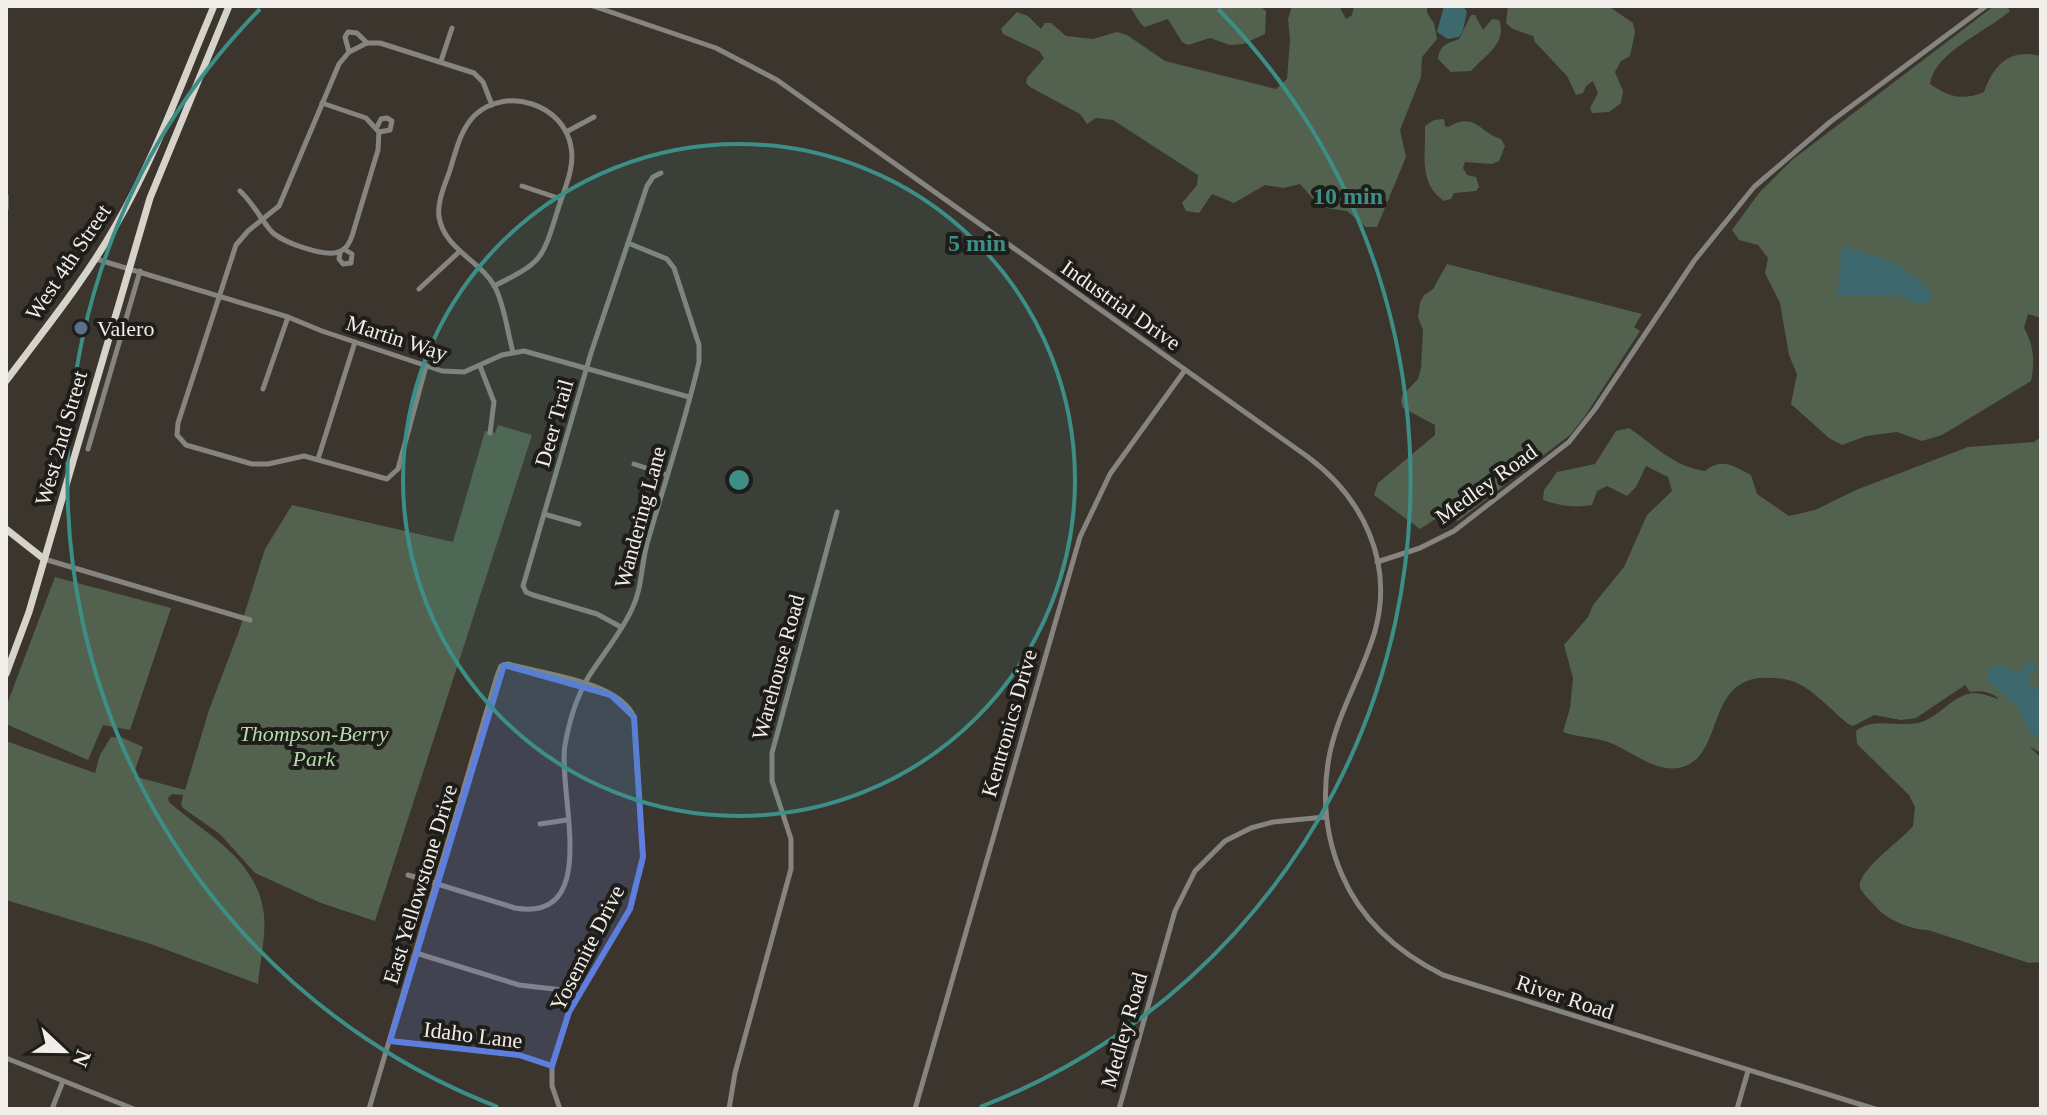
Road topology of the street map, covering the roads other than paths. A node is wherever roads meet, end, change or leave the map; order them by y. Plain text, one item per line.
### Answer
1 (214, 6) edge
2 (229, 6) edge
3 (593, 6) edge
4 (1986, 6) edge
5 (452, 28) dead end
6 (367, 43) junction
7 (349, 52) junction
8 (441, 61) junction
9 (322, 103) junction
10 (492, 105) junction
11 (594, 117) dead end
12 (566, 132) junction
13 (661, 173) dead end
14 (522, 186) dead end
15 (240, 191) dead end
16 (6, 196) edge
17 (561, 199) junction
18 (6, 208) edge
19 (264, 220) junction
20 (628, 243) junction
21 (460, 251) junction
22 (96, 259) junction
23 (128, 268) junction
24 (140, 271) junction
25 (494, 286) junction
26 (419, 289) dead end
27 (220, 295) junction
28 (288, 317) junction
29 (355, 342) junction
30 (513, 352) junction
31 (426, 366) junction
32 (480, 366) junction
33 (587, 368) junction
34 (1185, 370) junction
35 (6, 381) edge
36 (263, 389) dead end
37 (689, 397) junction
38 (84, 423) junction
39 (94, 428) junction
40 (490, 433) dead end
41 (88, 449) dead end
42 (318, 459) junction
43 (634, 464) dead end
44 (667, 475) junction
45 (837, 512) dead end
46 (544, 514) junction
47 (579, 524) dead end
48 (6, 529) edge
49 (44, 559) junction
50 (1377, 562) junction
51 (250, 620) dead end
52 (621, 627) junction
53 (501, 668) joint
54 (6, 674) edge
55 (585, 684) junction
56 (1325, 817) junction
57 (567, 820) junction
58 (540, 824) dead end
59 (408, 875) dead end
60 (436, 885) junction
61 (416, 953) junction
62 (580, 992) junction
63 (390, 1041) junction
64 (6, 1058) edge
65 (552, 1066) junction
66 (1748, 1071) junction
67 (63, 1081) junction
68 (52, 1109) edge
69 (134, 1109) edge
70 (369, 1109) edge
71 (560, 1109) edge
72 (729, 1109) edge
73 (915, 1109) edge
74 (1119, 1109) edge
75 (1737, 1109) edge
76 (1875, 1109) edge

1 - 22 main road, West 4th Street
2 - 23 main road, West 2nd Street
3 - 34 street, Industrial Drive
4 - 50 street, Medley Road
5 - 8 street
6 - 7 street
6 - 7 street
6 - 8 street
7 - 9 street
8 - 10 street
9 - 19 street
9 - 19 street
10 - 12 street
10 - 21 street
11 - 12 street
12 - 17 street
13 - 20 street, Deer Trail
14 - 17 street
15 - 19 street
16 - 18 street
17 - 25 street
19 - 27 street
20 - 33 street, Deer Trail
20 - 37 street, Wandering Lane
21 - 25 street
21 - 26 street
22 - 23 street, Martin Way
22 - 35 main road, West 4th Street
23 - 24 street, Martin Way
23 - 38 main road, West 2nd Street
24 - 27 street, Martin Way
24 - 39 street, West 2nd Street
25 - 30 street
27 - 28 street, Martin Way
27 - 42 street
28 - 29 street, Martin Way
28 - 36 street
29 - 31 street, Martin Way
29 - 42 street
30 - 32 street, Martin Way
30 - 33 street
31 - 32 street, Martin Way
31 - 42 street
32 - 40 street
33 - 37 street
33 - 46 street, Deer Trail
34 - 50 street, Industrial Drive
34 - 73 street, Kentronics Drive
37 - 44 street, Wandering Lane
38 - 39 street
38 - 49 main road, West 2nd Street
39 - 41 street, West 2nd Street
43 - 44 street
44 - 52 street, Wandering Lane
45 - 72 street, Warehouse Road
46 - 47 street
46 - 52 street, Deer Trail
48 - 49 main road
49 - 51 street
49 - 54 main road, West 2nd Street
50 - 56 street
52 - 55 street, Wandering Lane
53 - 55 street, Yosemite Drive
53 - 60 street, East Yellowstone Drive
55 - 57 street, Wandering Lane
55 - 62 street, Yosemite Drive
56 - 66 street, River Road
56 - 74 street, Medley Road
57 - 58 street
57 - 60 street, Wandering Lane
59 - 60 street, Wandering Lane
60 - 61 street, East Yellowstone Drive
61 - 62 street
61 - 63 street, East Yellowstone Drive
62 - 65 street, Yosemite Drive
63 - 65 street, Idaho Lane
63 - 70 street, East Yellowstone Drive
64 - 67 street
65 - 71 street, Yosemite Drive
66 - 75 street
66 - 76 street, River Road
67 - 68 street
67 - 69 street

